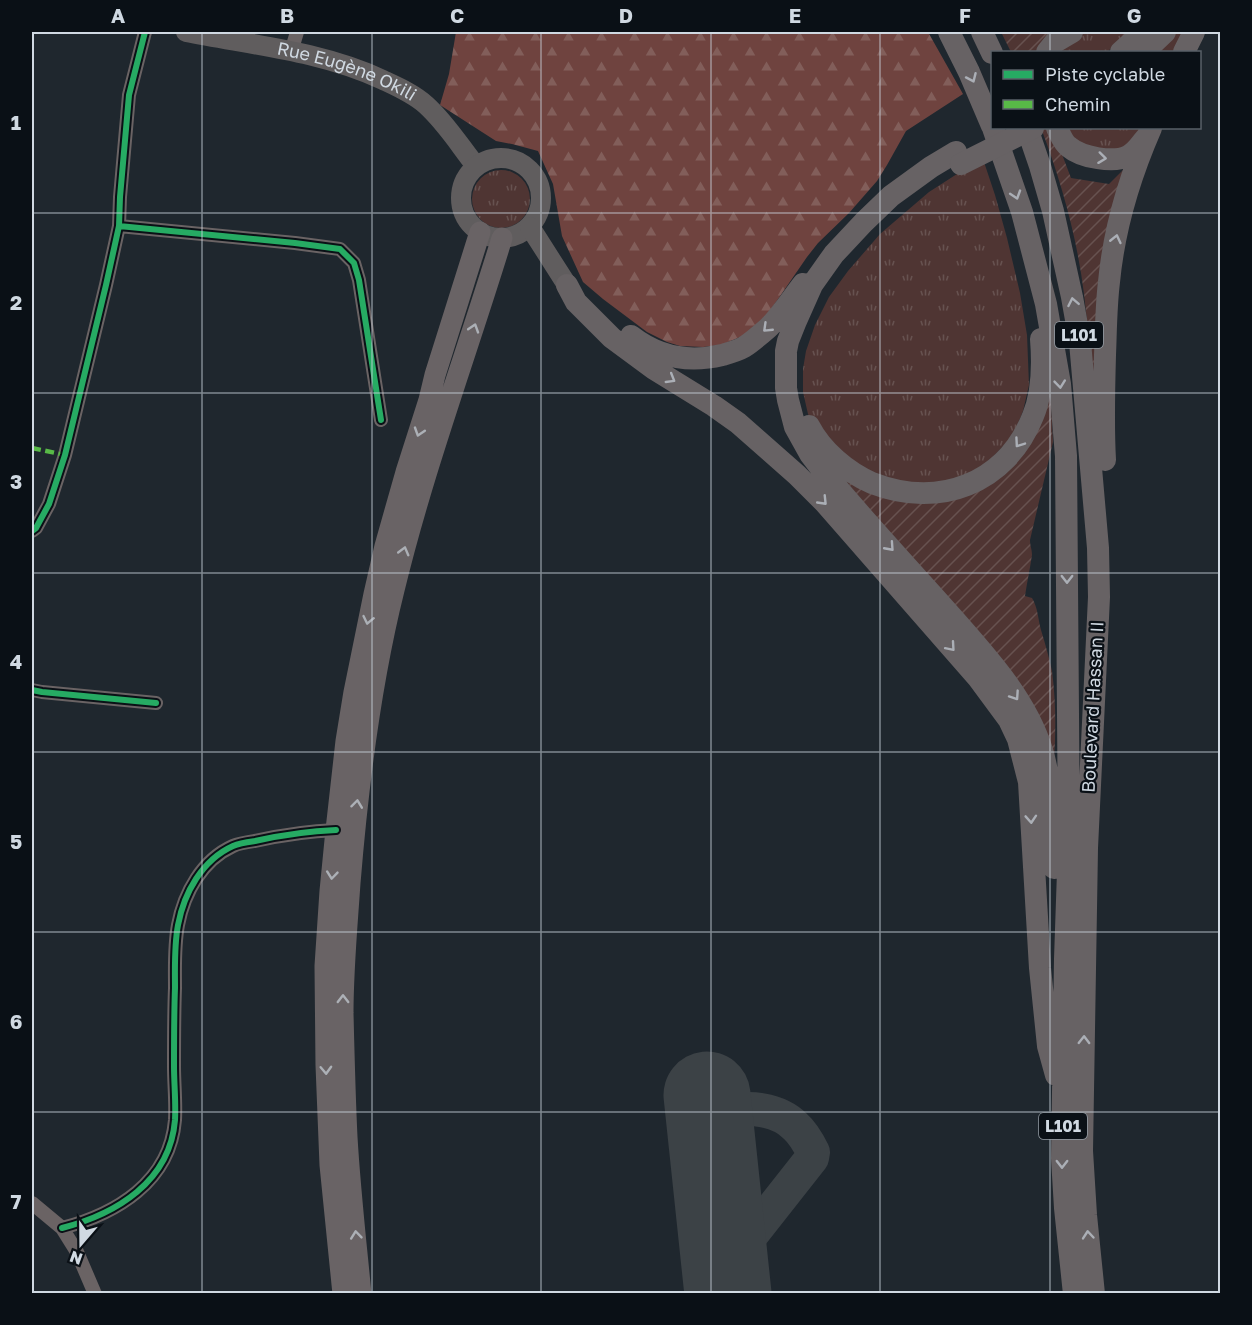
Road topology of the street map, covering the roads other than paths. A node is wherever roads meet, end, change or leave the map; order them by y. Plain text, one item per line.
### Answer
1 (145, 32) edge
2 (186, 32) edge
3 (297, 32) edge
4 (950, 32) edge
5 (982, 32) edge
6 (1072, 32) edge
7 (1143, 32) edge
8 (1165, 32) edge
9 (1194, 32) edge
10 (992, 51) edge
11 (1048, 51) edge
12 (1122, 51) edge
13 (1145, 51) edge
14 (1184, 51) edge
15 (291, 52) junction
16 (991, 119) edge
17 (1027, 129) edge
18 (1031, 129) edge
19 (1057, 129) edge
20 (996, 130) edge
21 (1150, 130) edge
22 (959, 158) junction
23 (476, 166) junction
24 (1024, 222) junction
25 (119, 226) junction
26 (530, 227) junction
27 (480, 232) junction
28 (502, 238) junction
29 (834, 254) junction
30 (567, 285) junction
31 (381, 420) dead end
32 (32, 531) edge
33 (1098, 548) junction
34 (32, 690) edge
35 (156, 703) dead end
36 (336, 830) junction
37 (1065, 959) junction
38 (1063, 1100) junction
39 (32, 1203) edge
40 (62, 1228) junction
41 (95, 1293) edge
42 (343, 1293) edge
43 (361, 1293) edge
44 (1074, 1293) edge
45 (1094, 1293) edge

1 - 25 street
2 - 15 main road, Rue Eugène Okili
3 - 15 street
4 -> 16 highway, Boulevard Hassan II
5 - 10 highway
6 - 11 highway
7 - 12 highway
8 - 13 highway
9 - 14 highway
15 - 23 main road, Rue Eugène Okili
33 -> 17 highway, Boulevard Hassan II / L101
18 - 22 highway, bridge
19 -> 21 highway
20 - 22 highway
20 -> 24 highway, Boulevard Hassan II
33 -> 21 highway
24 -> 22 highway
22 - 29 highway
23 - 26 main road
23 - 27 main road
24 -> 37 highway, Boulevard Hassan II
25 - 31 street
25 - 32 street
26 - 28 main road
26 - 30 main road
27 - 28 main road
27 -> 36 main road
43 -> 28 main road
29 -> 30 highway
29 -> 37 highway
30 -> 38 highway
45 -> 33 highway, Boulevard Hassan II / L101
34 - 35 street
36 - 40 street
36 -> 42 main road
37 - 38 highway, Boulevard Hassan II / L101
38 -> 44 highway, Boulevard Hassan II / L101
39 - 40 street
40 - 41 street

